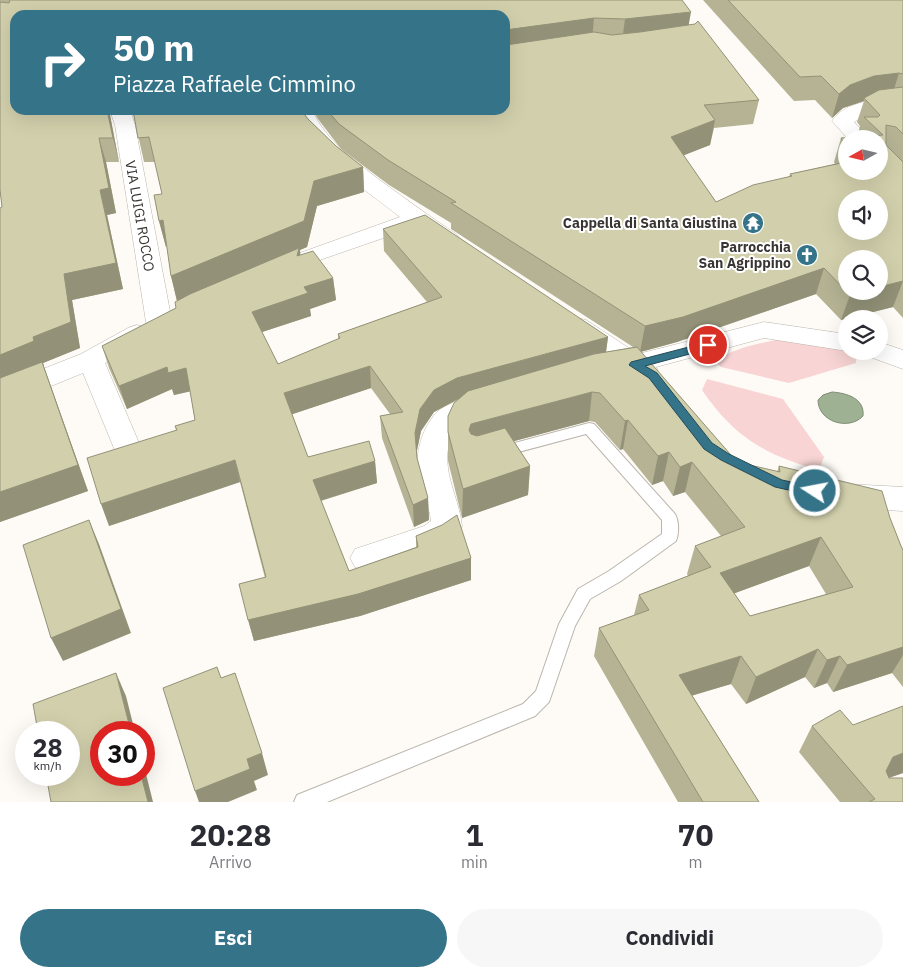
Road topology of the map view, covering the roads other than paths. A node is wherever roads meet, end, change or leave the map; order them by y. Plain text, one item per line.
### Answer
1 (891, 104) edge
2 (121, 115) edge
3 (304, 115) edge
4 (851, 130) edge
5 (418, 219) junction
6 (469, 254) edge
7 (256, 279) edge
8 (555, 311) edge
9 (838, 342) edge
10 (888, 354) edge
11 (90, 360) junction
12 (903, 360) edge
13 (634, 365) junction
14 (598, 371) edge
15 (665, 391) edge
16 (0, 397) edge
17 (502, 397) edge
18 (128, 450) edge
19 (486, 456) edge
20 (824, 493) edge
21 (891, 507) edge
22 (366, 558) dead end
23 (304, 802) edge

1 - 4 street
2 - 11 street, VIA LUIGI ROCCO
3 - 5 street
5 - 6 street
5 - 7 street
8 - 13 street
9 - 13 street
10 - 12 street
11 - 16 street
11 - 18 street
13 - 14 street
13 - 15 street
17 - 22 street
19 - 23 lane
20 - 21 street

